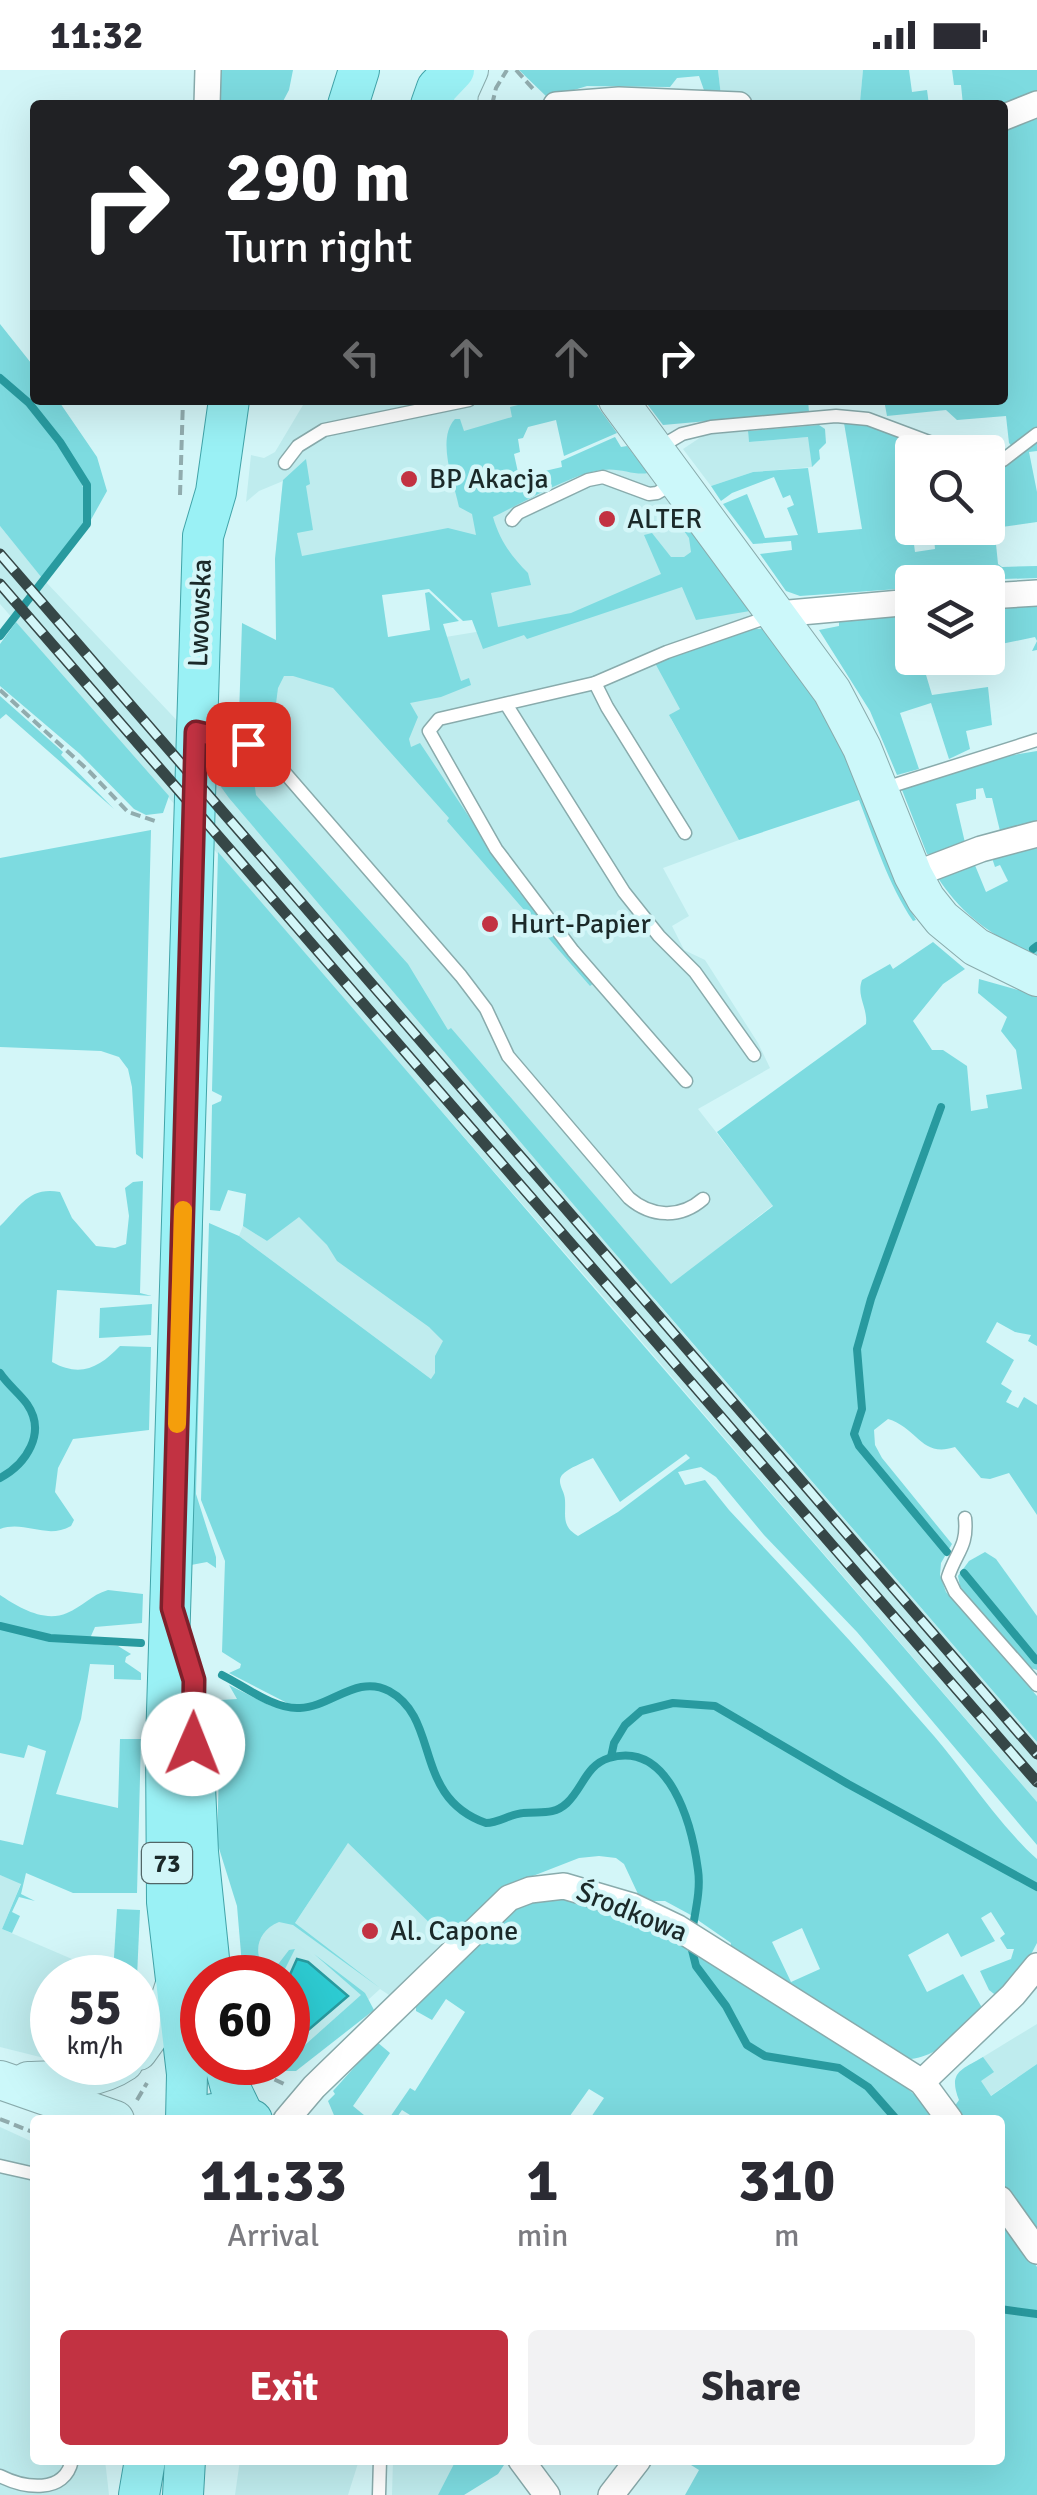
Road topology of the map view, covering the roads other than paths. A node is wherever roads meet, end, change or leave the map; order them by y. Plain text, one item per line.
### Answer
1 (208, 70) edge
2 (207, 100) edge
3 (1034, 108) edge
4 (1008, 116) edge
5 (227, 405) edge
6 (446, 405) edge
7 (622, 405) edge
8 (1037, 434) edge
9 (911, 435) edge
10 (656, 450) junction
11 (1005, 458) edge
12 (286, 463) dead end
13 (678, 481) junction
14 (512, 520) dead end
15 (1037, 592) edge
16 (1005, 595) edge
17 (895, 604) edge
18 (778, 614) junction
19 (596, 683) junction
20 (506, 704) junction
21 (196, 732) junction
22 (1037, 740) edge
23 (880, 790) junction
24 (685, 833) dead end
25 (1037, 834) edge
26 (913, 875) junction
27 (1037, 977) edge
28 (754, 1055) dead end
29 (686, 1081) dead end
30 (703, 1199) dead end
31 (965, 1518) dead end
32 (1037, 1685) edge
33 (188, 1955) edge
34 (1037, 1966) edge
35 (180, 1995) edge
36 (160, 2021) edge
37 (922, 2082) junction
38 (45, 2085) edge
39 (188, 2085) edge
40 (230, 2085) edge
41 (2, 2094) edge
42 (52, 2115) edge
43 (93, 2115) edge
44 (188, 2115) edge
45 (246, 2115) edge
46 (290, 2115) edge
47 (946, 2115) edge
48 (0, 2166) edge
49 (30, 2173) edge
50 (1005, 2206) edge
51 (1037, 2252) edge
52 (71, 2465) edge
53 (144, 2465) edge
54 (185, 2465) edge
55 (380, 2465) edge
56 (525, 2465) edge
57 (634, 2465) edge
58 (0, 2476) edge
59 (139, 2495) edge
60 (183, 2495) edge
61 (379, 2495) edge
62 (547, 2495) edge
63 (611, 2495) edge

1 - 2 street
3 - 4 street
5 - 21 main road, Lwowska / 73
6 - 12 lane
7 - 10 street
8 - 11 lane
9 - 10 lane
10 - 13 street
13 - 14 lane
13 - 18 street
15 - 16 street
17 - 18 street
18 - 19 lane
18 - 23 street
19 - 20 lane
19 - 24 lane
20 - 28 lane
20 - 29 lane
21 - 30 lane
21 - 33 main road, Lwowska / 73
22 - 23 lane
23 - 26 street
25 - 26 street
26 - 27 street
31 - 32 lane
34 - 37 street
35 - 36 street
37 - 46 street, Środkowa
37 - 47 street, Środkowa
38 - 41 street
39 - 44 main road, Lwowska / 73
40 - 45 main road, 73
41 - 42 street
41 - 43 street
48 - 49 lane
50 - 51 street
52 - 58 lane
53 - 59 main road
54 - 60 main road
55 - 61 lane
56 - 62 street
57 - 63 street

